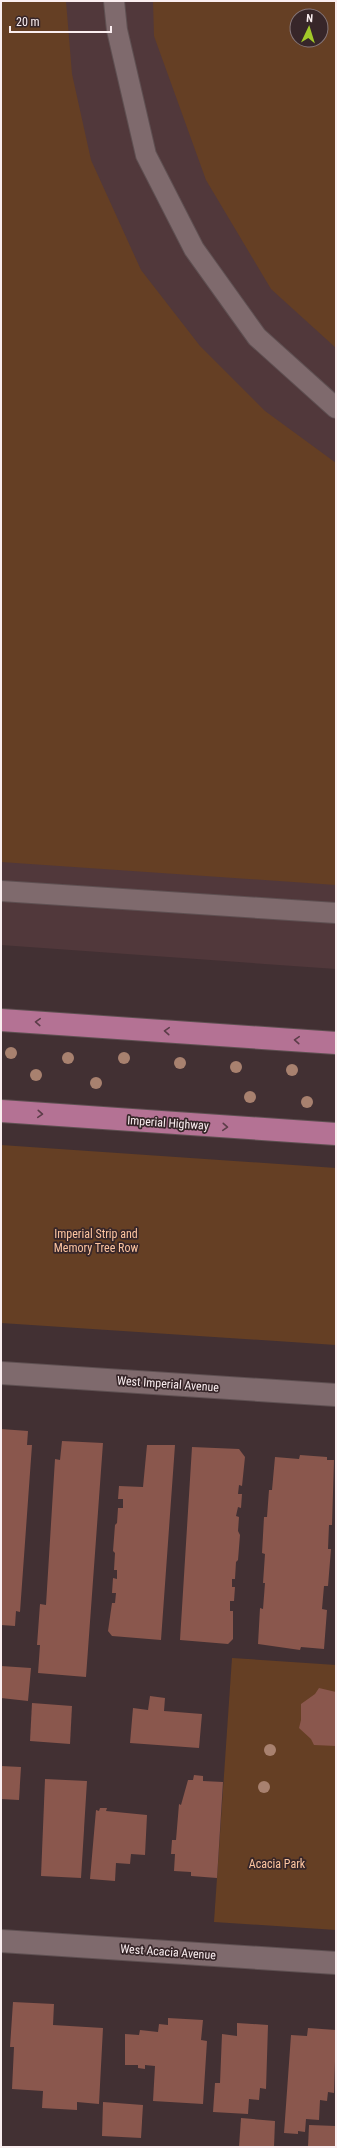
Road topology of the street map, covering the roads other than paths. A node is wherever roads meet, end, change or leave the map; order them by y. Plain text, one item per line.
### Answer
1 (114, 1) edge
2 (336, 408) edge
3 (1, 891) edge
4 (336, 913) edge
5 (1, 1020) edge
6 (336, 1043) edge
7 (1, 1111) edge
8 (336, 1134) edge
9 (1, 1373) edge
10 (336, 1394) edge
11 (1, 1941) edge
12 (336, 1963) edge

1 - 2 lane
3 - 4 lane
6 -> 5 main road
7 -> 8 main road, Imperial Highway
9 - 10 street, West Imperial Avenue
11 - 12 street, West Acacia Avenue

